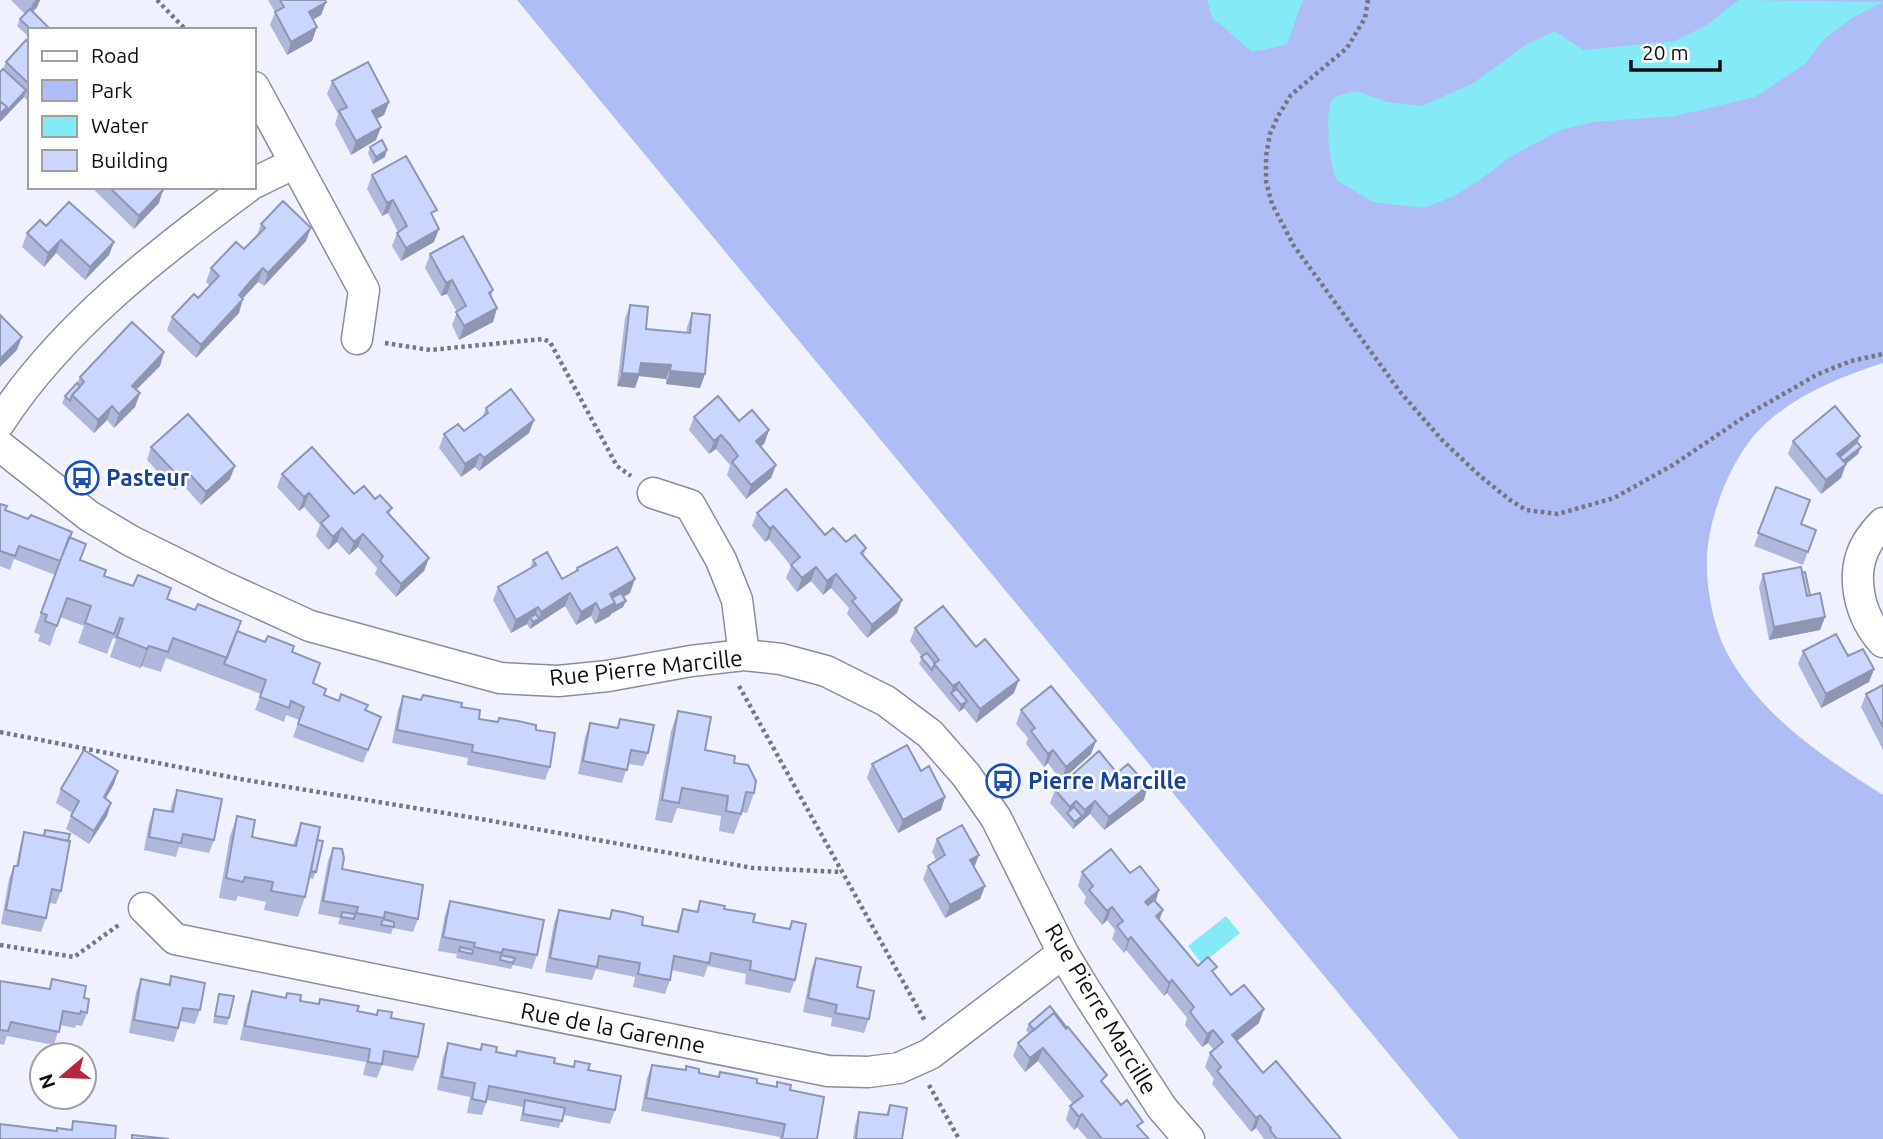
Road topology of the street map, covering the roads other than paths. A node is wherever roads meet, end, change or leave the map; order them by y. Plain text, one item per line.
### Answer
1 (256, 91) edge
2 (295, 163) junction
3 (256, 182) edge
4 (245, 189) edge
5 (357, 339) road end
6 (0, 422) edge
7 (0, 446) edge
8 (653, 493) road end
9 (1883, 523) edge
10 (1883, 642) edge
11 (733, 656) junction
12 (144, 908) road end
13 (1063, 953) junction
14 (1189, 1139) edge

1 - 2 street
2 - 3 street
2 - 5 street
4 - 6 street
7 - 11 street, Rue Pierre Marcille
8 - 11 street
9 - 10 street
11 - 13 street, Rue Pierre Marcille
12 - 13 street, Rue de la Garenne
13 - 14 street, Rue Pierre Marcille

